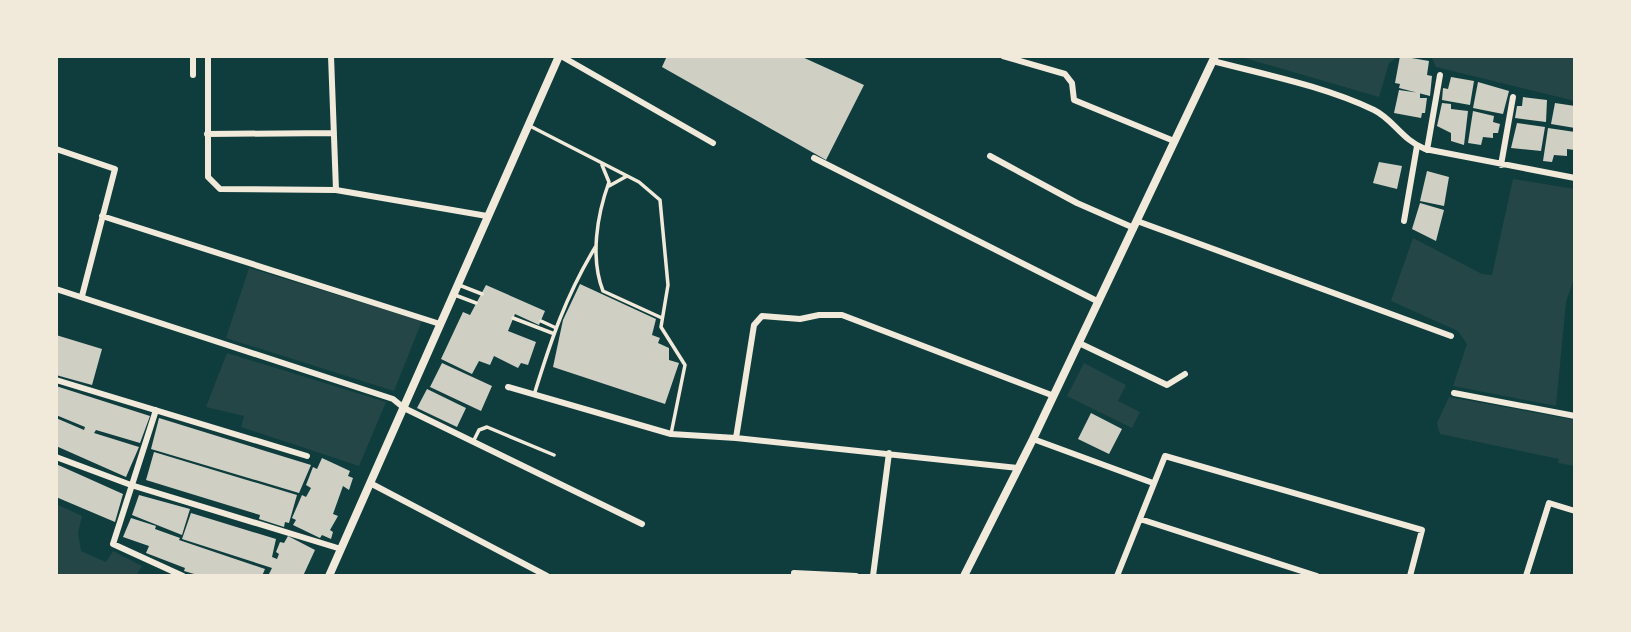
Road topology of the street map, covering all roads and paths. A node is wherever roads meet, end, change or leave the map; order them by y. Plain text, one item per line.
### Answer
1 (193, 56) edge
2 (208, 56) edge
3 (331, 56) edge
4 (560, 56) edge
5 (1003, 56) edge
6 (1214, 59) edge
7 (193, 75) dead end
8 (1440, 75) dead end
9 (1513, 97) dead end
10 (528, 125) junction
11 (207, 134) junction
12 (334, 134) junction
13 (1174, 141) junction
14 (713, 143) dead end
15 (1417, 146) junction
16 (56, 149) edge
17 (1427, 150) junction
18 (990, 156) dead end
19 (814, 158) dead end
20 (601, 163) junction
21 (1501, 165) junction
22 (627, 176) junction
23 (1575, 178) edge
24 (607, 187) junction
25 (336, 190) junction
26 (487, 215) junction
27 (102, 216) junction
28 (1404, 221) dead end
29 (1135, 225) junction
30 (597, 245) junction
31 (457, 285) junction
32 (56, 289) edge
33 (453, 294) junction
34 (482, 294) dead end
35 (82, 296) junction
36 (1099, 302) junction
37 (476, 303) dead end
38 (513, 318) dead end
39 (662, 318) junction
40 (541, 321) dead end
41 (440, 324) junction
42 (554, 327) junction
43 (552, 333) junction
44 (1451, 335) dead end
45 (1079, 343) junction
46 (1185, 374) dead end
47 (56, 380) edge
48 (508, 387) dead end
49 (1454, 393) dead end
50 (534, 395) junction
51 (1054, 396) junction
52 (404, 408) junction
53 (156, 410) junction
54 (1575, 416) edge
55 (671, 434) junction
56 (736, 438) junction
57 (1033, 439) junction
58 (474, 440) junction
59 (890, 453) junction
60 (554, 455) dead end
61 (307, 456) dead end
62 (56, 457) edge
63 (1019, 468) junction
64 (370, 483) junction
65 (1153, 483) junction
66 (131, 485) junction
67 (1575, 511) edge
68 (1140, 520) junction
69 (642, 524) dead end
70 (341, 550) junction
71 (794, 573) dead end
72 (183, 576) edge
73 (329, 576) edge
74 (547, 576) edge
75 (856, 576) edge
76 (873, 576) edge
77 (964, 576) edge
78 (1116, 576) edge
79 (1317, 576) edge
80 (1410, 576) edge
81 (1526, 576) edge

1 - 7 street
2 - 11 street
3 - 12 street
4 - 10 street
4 - 14 street
5 - 13 street
6 - 13 street
6 - 15 street
8 - 17 street
9 - 21 street
10 - 20 lane
10 - 26 street
11 - 12 street
11 - 25 street
12 - 25 street
13 - 29 street
15 - 17 street
15 - 28 street
16 - 27 street
17 - 21 street
18 - 29 street
19 - 36 street
20 - 22 lane
20 - 24 lane
21 - 23 street
22 - 24 lane
22 - 39 lane
24 - 30 lane
25 - 26 street
26 - 31 street
27 - 35 street
27 - 41 street
29 - 36 street
29 - 44 street
30 - 39 lane
30 - 42 lane
31 - 33 street
31 - 34 lane
32 - 35 street
33 - 37 lane
33 - 41 street
35 - 52 street
36 - 45 street
38 - 43 lane
39 - 55 lane
40 - 42 lane
41 - 52 street
42 - 43 lane
43 - 50 lane
45 - 46 street
45 - 51 street
47 - 53 street
48 - 50 street
49 - 54 street
50 - 55 street
51 - 56 street
51 - 57 street
52 - 58 street
52 - 64 street
53 - 61 street
53 - 66 street
55 - 56 street
56 - 59 street
57 - 63 street
57 - 65 street
58 - 60 lane
58 - 69 street
59 - 63 street
59 - 76 street
62 - 66 street
63 - 77 street
64 - 70 street
64 - 74 street
65 - 68 street
65 - 80 street
66 - 70 street
66 - 72 street
67 - 81 street
68 - 78 street
68 - 79 street
70 - 73 street
71 - 75 street

